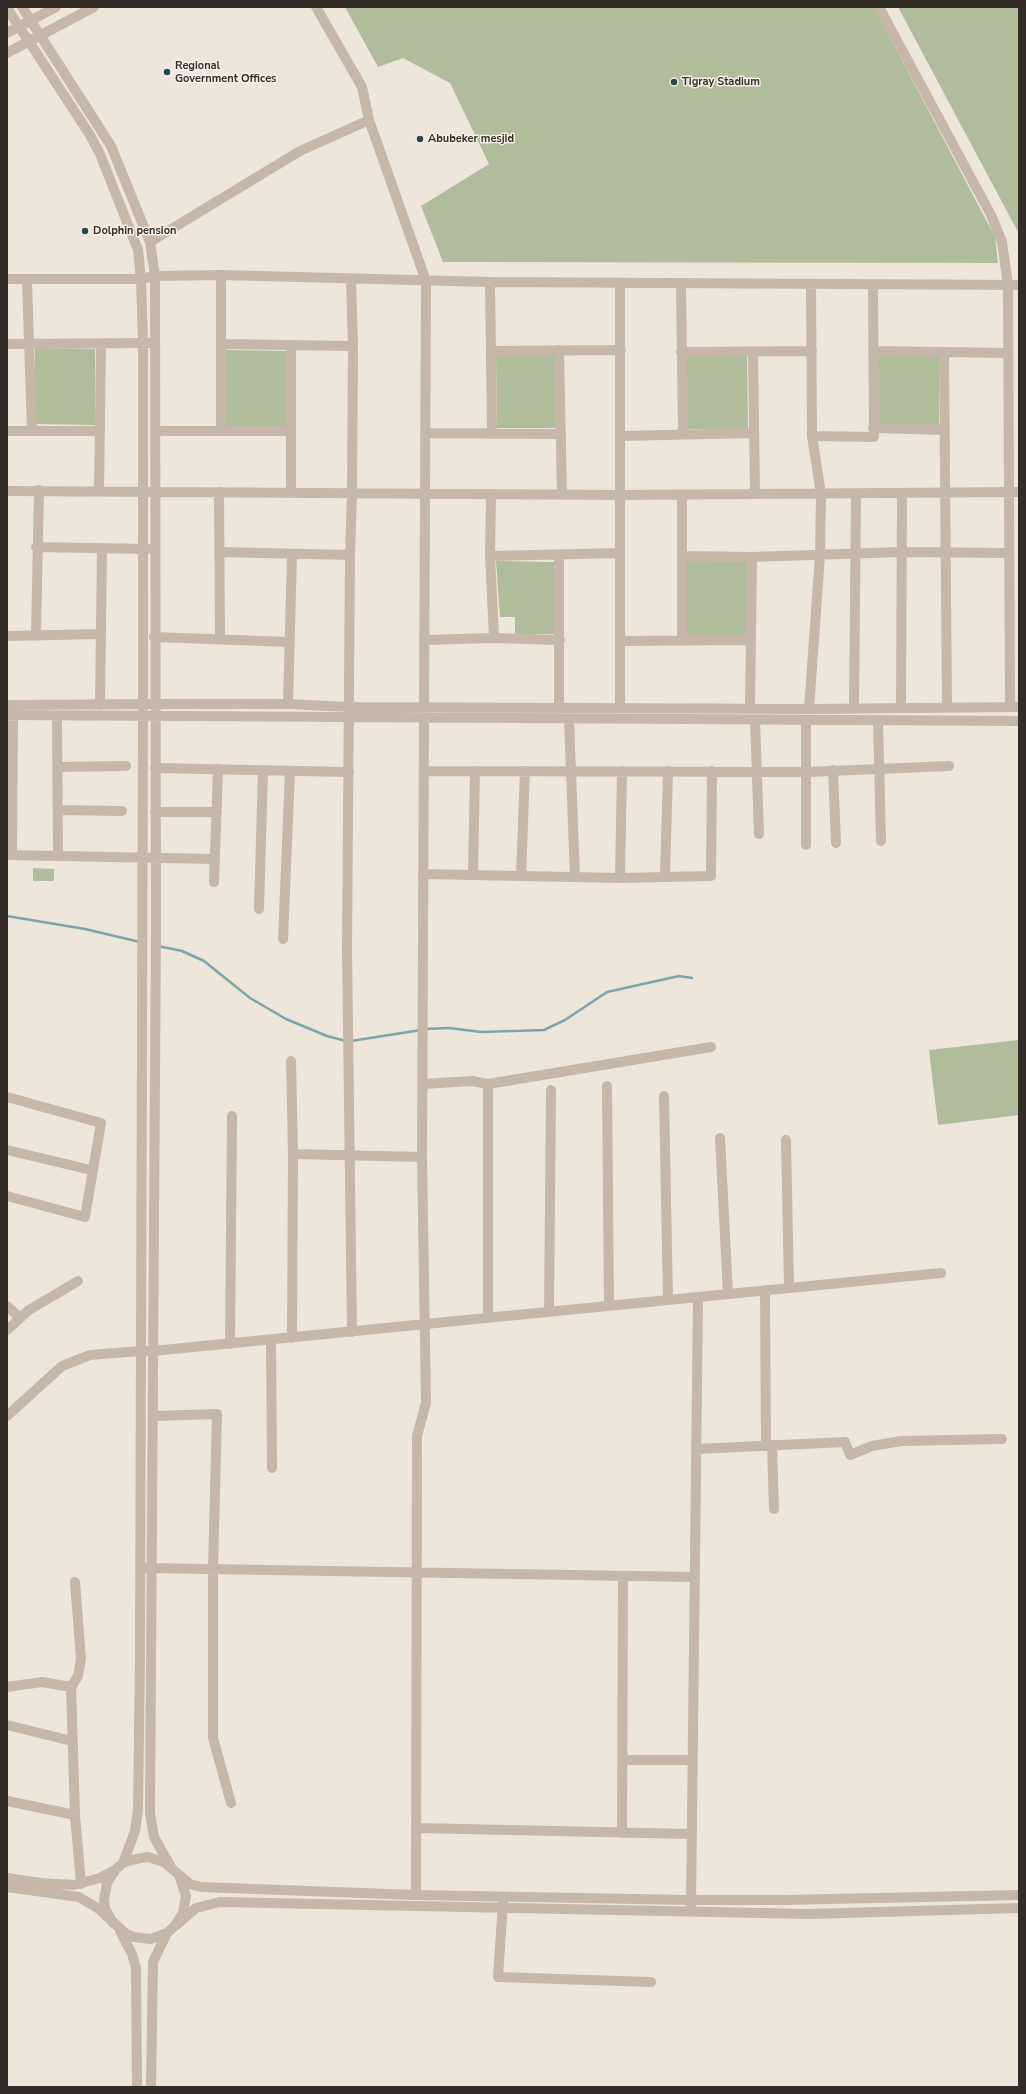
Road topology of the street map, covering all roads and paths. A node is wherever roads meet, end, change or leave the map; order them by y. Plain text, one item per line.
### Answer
1 (22, 7) edge
2 (56, 7) edge
3 (94, 7) edge
4 (316, 7) edge
5 (879, 7) edge
6 (7, 8) edge
7 (31, 21) junction
8 (19, 27) junction
9 (7, 33) edge
10 (40, 36) junction
11 (28, 42) junction
12 (7, 53) edge
13 (369, 120) junction
14 (101, 128) junction
15 (90, 135) junction
16 (150, 242) junction
17 (221, 275) junction
18 (155, 276) junction
19 (7, 279) edge
20 (141, 279) junction
21 (351, 279) junction
22 (26, 280) junction
23 (426, 281) junction
24 (490, 282) junction
25 (620, 283) junction
26 (680, 283) junction
27 (811, 284) junction
28 (873, 284) junction
29 (1008, 285) junction
30 (1019, 285) edge
31 (143, 343) junction
32 (7, 344) edge
33 (29, 344) junction
34 (101, 344) junction
35 (155, 344) junction
36 (221, 344) junction
37 (291, 345) junction
38 (353, 346) junction
39 (559, 350) junction
40 (621, 350) junction
41 (491, 351) junction
42 (812, 351) junction
43 (681, 352) junction
44 (753, 352) junction
45 (873, 352) junction
46 (944, 353) junction
47 (1008, 353) junction
48 (874, 428) junction
49 (945, 430) junction
50 (7, 431) edge
51 (32, 431) junction
52 (100, 431) junction
53 (291, 431) junction
54 (155, 432) junction
55 (220, 432) junction
56 (425, 433) junction
57 (754, 433) junction
58 (492, 434) junction
59 (561, 434) junction
60 (683, 435) junction
61 (620, 436) junction
62 (812, 436) junction
63 (39, 490) junction
64 (100, 490) junction
65 (7, 491) edge
66 (142, 491) junction
67 (155, 491) junction
68 (219, 492) junction
69 (291, 492) junction
70 (1014, 492) edge
71 (352, 493) junction
72 (425, 493) junction
73 (902, 493) junction
74 (945, 493) junction
75 (491, 494) junction
76 (755, 494) junction
77 (821, 494) junction
78 (856, 494) junction
79 (562, 495) junction
80 (620, 495) junction
81 (682, 495) junction
82 (36, 547) junction
83 (102, 548) junction
84 (142, 549) junction
85 (155, 549) junction
86 (219, 552) junction
87 (901, 552) junction
88 (620, 553) junction
89 (855, 553) junction
90 (946, 553) junction
91 (1009, 553) junction
92 (292, 554) junction
93 (820, 554) junction
94 (350, 555) junction
95 (559, 555) junction
96 (490, 556) junction
97 (682, 556) junction
98 (752, 557) junction
99 (101, 634) junction
100 (36, 635) junction
101 (7, 636) edge
102 (154, 637) junction
103 (494, 638) junction
104 (220, 639) junction
105 (424, 640) junction
106 (560, 640) junction
107 (751, 640) junction
108 (620, 641) junction
109 (682, 641) junction
110 (290, 642) junction
111 (7, 704) edge
112 (142, 704) junction
113 (155, 704) junction
114 (288, 704) junction
115 (100, 705) junction
116 (559, 707) junction
117 (620, 707) junction
118 (1015, 707) edge
119 (750, 708) junction
120 (854, 708) junction
121 (901, 708) junction
122 (947, 708) junction
123 (809, 709) junction
124 (349, 712) junction
125 (424, 712) junction
126 (10, 715) edge
127 (57, 716) junction
128 (143, 717) junction
129 (155, 717) junction
130 (569, 719) junction
131 (755, 720) junction
132 (806, 720) junction
133 (878, 720) junction
134 (1019, 721) edge
135 (126, 766) dead end
136 (949, 766) dead end
137 (58, 767) junction
138 (155, 768) junction
139 (218, 769) junction
140 (878, 769) junction
141 (263, 770) junction
142 (833, 770) junction
143 (290, 771) junction
144 (424, 771) junction
145 (474, 771) junction
146 (525, 771) junction
147 (571, 771) junction
148 (622, 771) junction
149 (668, 771) junction
150 (712, 771) junction
151 (349, 772) junction
152 (757, 772) junction
153 (806, 772) junction
154 (58, 810) junction
155 (122, 811) dead end
156 (155, 812) junction
157 (217, 812) junction
158 (759, 834) dead end
159 (881, 841) dead end
160 (836, 843) dead end
161 (806, 845) dead end
162 (10, 855) edge
163 (58, 856) junction
164 (143, 858) junction
165 (156, 858) junction
166 (215, 860) junction
167 (423, 874) junction
168 (473, 875) junction
169 (521, 876) junction
170 (665, 876) junction
171 (575, 877) junction
172 (620, 878) junction
173 (214, 882) dead end
174 (259, 909) dead end
175 (283, 939) dead end
176 (711, 1047) dead end
177 (291, 1061) dead end
178 (424, 1084) junction
179 (488, 1084) junction
180 (608, 1086) dead end
181 (551, 1090) dead end
182 (664, 1096) dead end
183 (7, 1097) edge
184 (232, 1116) dead end
185 (720, 1138) dead end
186 (786, 1140) dead end
187 (7, 1150) edge
188 (293, 1154) junction
189 (349, 1156) junction
190 (422, 1158) junction
191 (91, 1170) junction
192 (7, 1196) edge
193 (941, 1273) dead end
194 (78, 1281) dead end
195 (789, 1288) junction
196 (765, 1290) junction
197 (728, 1294) junction
198 (698, 1297) junction
199 (668, 1300) junction
200 (7, 1306) edge
201 (609, 1306) junction
202 (549, 1312) junction
203 (20, 1318) junction
204 (488, 1318) junction
205 (425, 1324) junction
206 (7, 1330) edge
207 (352, 1332) junction
208 (292, 1338) junction
209 (271, 1340) junction
210 (230, 1344) junction
211 (141, 1351) junction
212 (153, 1351) junction
213 (7, 1416) edge
214 (153, 1416) junction
215 (1002, 1439) dead end
216 (769, 1446) junction
217 (696, 1449) junction
218 (272, 1468) dead end
219 (774, 1509) dead end
220 (140, 1568) junction
221 (153, 1568) junction
222 (213, 1569) junction
223 (417, 1573) junction
224 (623, 1576) junction
225 (694, 1577) junction
226 (75, 1582) dead end
227 (7, 1687) edge
228 (71, 1687) junction
229 (7, 1725) edge
230 (72, 1741) junction
231 (622, 1760) junction
232 (692, 1760) junction
233 (7, 1801) edge
234 (231, 1804) dead end
235 (75, 1815) junction
236 (417, 1828) junction
237 (622, 1833) junction
238 (692, 1834) junction
239 (120, 1866) junction
240 (174, 1870) junction
241 (7, 1878) edge
242 (81, 1884) junction
243 (7, 1886) edge
244 (1019, 1894) edge
245 (416, 1895) junction
246 (504, 1896) junction
247 (691, 1900) junction
248 (503, 1908) junction
249 (1019, 1908) edge
250 (691, 1911) junction
251 (116, 1926) junction
252 (170, 1930) junction
253 (651, 1982) dead end
254 (137, 2087) edge
255 (151, 2087) edge

1 - 7 street
2 - 7 street
3 - 10 street
4 - 13 street
5 - 29 street
6 - 8 street
7 - 8 street
7 - 10 street
8 - 9 street
8 - 11 street
10 - 11 street
10 - 14 street
11 - 12 street
11 - 15 street
13 - 16 street
13 - 23 street
14 - 15 street
14 - 16 street
15 - 20 street
16 - 18 street
17 - 18 street
17 - 21 street
17 - 36 street
18 - 20 street
18 - 35 street
19 - 22 street
20 - 22 street
20 - 31 street
21 - 23 street
21 - 38 street
22 - 33 street
23 - 24 street
23 - 56 street
24 - 25 street
24 - 41 street
25 - 26 street
25 - 40 street
26 - 27 street
26 - 43 street
27 - 28 street
27 - 42 street
28 - 29 street
28 - 45 street
29 - 30 street
29 - 47 street
31 - 34 street
31 - 35 street
31 - 66 street
32 - 33 street
33 - 34 street
33 - 51 street
34 - 52 street
35 - 54 street
36 - 37 street
36 - 55 street
37 - 38 street
37 - 53 street
38 - 71 street
39 - 40 street
39 - 41 street
39 - 59 street
40 - 61 street
41 - 58 street
42 - 44 street
42 - 62 street
43 - 44 street
43 - 60 street
44 - 57 street
45 - 46 street
45 - 48 street
46 - 47 street
46 - 49 street
47 - 70 street
48 - 49 street
48 - 62 street
49 - 74 street
50 - 51 street
51 - 52 street
52 - 64 street
53 - 55 street
53 - 69 street
54 - 55 street
54 - 67 street
56 - 58 street
56 - 72 street
57 - 60 street
57 - 76 street
58 - 59 street
59 - 79 street
60 - 61 street
61 - 80 street
62 - 77 street
63 - 64 street
63 - 65 street
63 - 82 street
64 - 66 street
66 - 67 street
66 - 84 street
67 - 68 street
67 - 85 street
68 - 69 street
68 - 86 street
69 - 71 street
70 - 74 street
70 - 91 street
71 - 72 street
71 - 94 street
72 - 75 street
72 - 105 street
73 - 74 street
73 - 78 street
73 - 87 street
74 - 90 street
75 - 79 street
75 - 96 street
76 - 77 street
76 - 81 street
77 - 78 street
77 - 93 street
78 - 89 street
79 - 80 street
80 - 81 street
80 - 88 street
81 - 97 street
82 - 83 street
82 - 100 street
83 - 84 street
83 - 99 street
84 - 85 street
84 - 112 street
85 - 102 street
86 - 92 street
86 - 104 street
87 - 89 street
87 - 90 street
87 - 121 street
88 - 95 street
88 - 108 street
89 - 93 street
89 - 120 street
90 - 91 street
90 - 122 street
91 - 118 street
92 - 94 street
92 - 110 street
93 - 98 street
93 - 123 street
94 - 124 street
95 - 96 street
95 - 106 street
96 - 103 street
97 - 98 street
97 - 109 street
98 - 107 street
99 - 100 street
99 - 115 street
100 - 101 street
102 - 104 street
102 - 113 street
103 - 105 street
103 - 106 street
104 - 110 street
105 - 125 street
106 - 116 street
107 - 109 street
107 - 119 street
108 - 109 street
108 - 117 street
110 - 114 street
111 - 115 street
112 - 113 street
112 - 115 street
112 - 128 street
113 - 114 street
113 - 129 street
114 - 124 street
116 - 117 street
116 - 125 street
117 - 119 street
118 - 122 street
119 - 123 street
120 - 121 street
120 - 123 street
121 - 122 street
124 - 125 street
124 - 129 street
124 - 151 street
125 - 130 street
125 - 144 street
126 - 127 street
126 - 162 street
127 - 128 street
127 - 137 street
128 - 129 street
128 - 164 street
129 - 138 street
130 - 131 street
130 - 147 street
131 - 132 street
131 - 152 street
132 - 133 street
132 - 153 street
133 - 134 street
133 - 140 street
135 - 137 street
136 - 140 street
137 - 154 street
138 - 139 street
138 - 156 street
139 - 141 street
139 - 157 street
140 - 142 street
140 - 159 street
141 - 143 street
141 - 174 street
142 - 153 street
142 - 160 street
143 - 151 street
143 - 175 street
144 - 145 street
144 - 167 street
145 - 146 street
145 - 168 street
146 - 147 street
146 - 169 street
147 - 148 street
147 - 171 street
148 - 149 street
148 - 172 street
149 - 150 street
149 - 170 street
150 - 152 street
150 - 170 street
151 - 189 street
152 - 153 street
152 - 158 street
153 - 161 street
154 - 155 street
154 - 163 street
156 - 157 street
156 - 165 street
157 - 166 street
162 - 163 street
163 - 164 street
164 - 165 street
164 - 211 street
165 - 166 street
165 - 212 street
166 - 173 street
167 - 168 street
167 - 178 street
168 - 169 street
169 - 171 street
170 - 172 street
171 - 172 street
176 - 179 street
177 - 188 street
178 - 179 street
178 - 190 street
179 - 204 street
180 - 201 street
181 - 202 street
182 - 199 street
183 - 191 street
184 - 210 street
185 - 197 street
186 - 195 street
187 - 191 street
188 - 189 street
188 - 208 street
189 - 190 street
189 - 207 street
190 - 205 street
191 - 192 street
193 - 195 street
194 - 203 street
195 - 196 street
196 - 197 street
196 - 216 street
197 - 198 street
198 - 199 street
198 - 217 street
199 - 201 street
200 - 203 street
201 - 202 street
202 - 204 street
203 - 206 street
204 - 205 street
205 - 207 street
205 - 223 street
207 - 208 street
208 - 209 street
209 - 210 street
209 - 218 street
210 - 212 street
211 - 212 street
211 - 213 street
211 - 220 street
212 - 214 street
214 - 221 street
214 - 222 street
215 - 216 street
216 - 217 street
216 - 219 street
217 - 225 street
220 - 221 street
220 - 239 street
221 - 222 street
221 - 240 street
222 - 223 street
222 - 234 street
223 - 224 street
223 - 236 street
224 - 225 street
224 - 231 street
225 - 232 street
226 - 228 street
227 - 228 street
228 - 230 street
229 - 230 street
230 - 235 street
231 - 232 street
231 - 237 street
232 - 238 street
233 - 235 street
235 - 242 street
236 - 237 street
236 - 245 street
237 - 238 street
238 - 247 street
239 - 240 street
239 - 242 street
239 - 251 street
240 - 245 street
240 - 252 street
241 - 242 street
243 - 251 street
244 - 247 street
245 - 246 street
246 - 247 street
246 - 248 street
247 - 250 street
248 - 250 street
248 - 252 street
248 - 253 street
249 - 250 street
251 - 252 street
251 - 254 street
252 - 255 street

